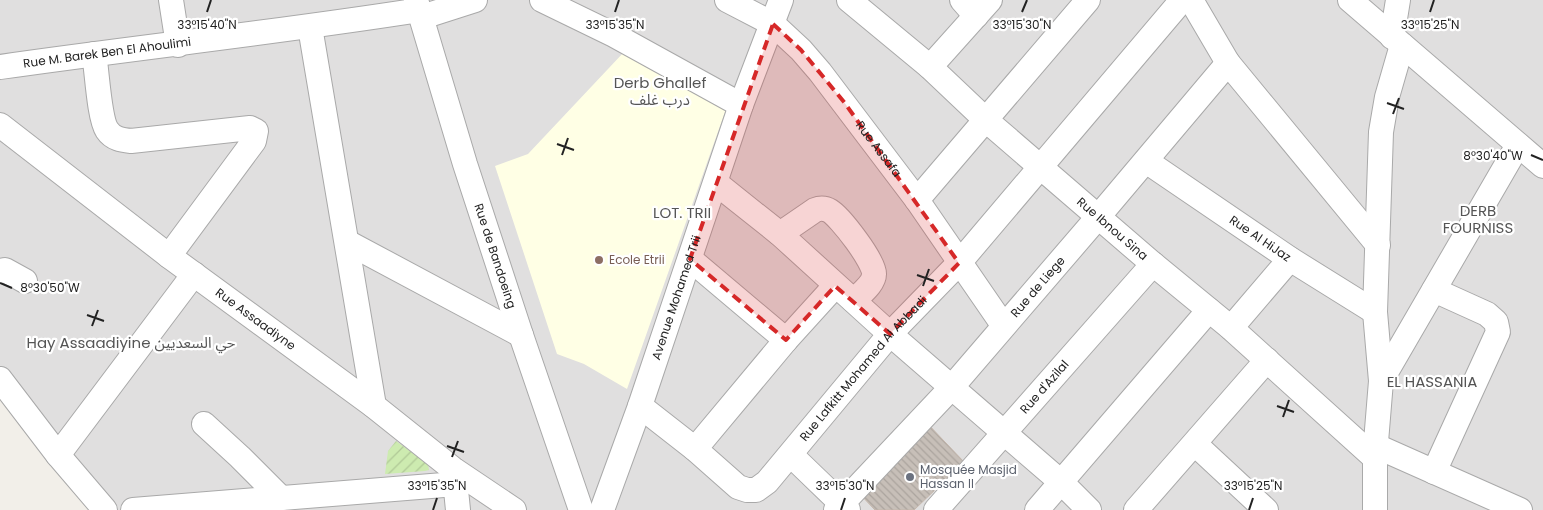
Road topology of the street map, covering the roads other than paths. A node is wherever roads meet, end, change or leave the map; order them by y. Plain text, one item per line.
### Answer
1 (171, 0) edge
2 (475, 0) edge
3 (542, 0) edge
4 (727, 0) edge
5 (781, 0) edge
6 (849, 0) edge
7 (1088, 0) edge
8 (1182, 0) edge
9 (1191, 0) edge
10 (1350, 0) edge
11 (1398, 0) edge
12 (976, 5) edge
13 (420, 9) edge
14 (773, 24) junction
15 (310, 28) junction
16 (1397, 41) junction
17 (178, 44) junction
18 (94, 54) junction
19 (1228, 63) junction
20 (0, 67) edge
21 (930, 67) junction
22 (741, 105) junction
23 (986, 121) junction
24 (0, 124) edge
25 (1518, 145) junction
26 (1146, 161) junction
27 (1543, 166) edge
28 (1040, 167) junction
29 (716, 183) junction
30 (917, 200) junction
31 (1098, 217) junction
32 (780, 234) junction
33 (348, 242) junction
34 (1378, 245) junction
35 (169, 256) junction
36 (690, 259) junction
37 (1290, 259) junction
38 (960, 263) junction
39 (1153, 264) junction
40 (0, 271) edge
41 (194, 274) junction
42 (25, 281) dead end
43 (836, 286) junction
44 (1434, 290) junction
45 (854, 301) junction
46 (1209, 310) junction
47 (1375, 312) junction
48 (1003, 325) junction
49 (1230, 328) junction
50 (890, 334) junction
51 (520, 335) junction
52 (786, 340) junction
53 (1267, 360) junction
54 (0, 379) edge
55 (1381, 381) junction
56 (951, 388) junction
57 (374, 406) junction
58 (640, 406) junction
59 (204, 424) dead end
60 (1003, 433) junction
61 (1195, 444) junction
62 (695, 449) junction
63 (1375, 452) junction
64 (58, 455) junction
65 (791, 455) junction
66 (1434, 472) junction
67 (455, 476) junction
68 (1061, 482) junction
69 (281, 498) junction
70 (842, 508) edge
71 (105, 510) edge
72 (133, 510) edge
73 (458, 510) edge
74 (514, 510) edge
75 (581, 510) edge
76 (602, 510) edge
77 (936, 510) edge
78 (1037, 510) edge
79 (1090, 510) edge
80 (1136, 510) edge
81 (1266, 510) edge
82 (1375, 510) edge
83 (1520, 510) edge

1 - 17 street
2 - 13 street, Rue M. Barek Ben El Ahoulimi
3 - 22 street
4 - 14 street, Rue Assafa
5 - 14 street, Avenue Mohamed Trii
6 - 21 street, Rue Ibnou Sina
7 - 23 street
8 - 28 street, Rue Lafkitt Mohamed Al Abbadi
9 - 19 street
10 - 16 street
11 - 16 street
12 - 21 street
13 - 15 street, Rue M. Barek Ben El Ahoulimi
13 - 51 street, Rue de Bandoeing
14 - 22 street, Avenue Mohamed Trii
14 - 30 street, Rue Assafa
15 - 17 street, Rue M. Barek Ben El Ahoulimi
15 - 33 street
16 - 25 street
16 - 34 street
17 - 18 street, Rue M. Barek Ben El Ahoulimi
18 - 20 street, Rue M. Barek Ben El Ahoulimi
18 - 35 street
19 - 26 street, Rue de Liege
19 - 34 street
21 - 23 street, Rue Ibnou Sina
22 - 29 street, Avenue Mohamed Trii
23 - 28 street, Rue Ibnou Sina
23 - 30 street
24 - 35 street, Rue Assaadiyne
25 - 27 street
25 - 44 street
26 - 31 street, Rue de Liege
26 - 37 street, Rue Al HiJaz
28 - 31 street, Rue Ibnou Sina
28 - 38 street, Rue Lafkitt Mohamed Al Abbadi
29 - 32 street
29 - 36 street, Avenue Mohamed Trii
30 - 38 street, Rue Assafa
31 - 39 street, Rue Ibnou Sina
31 - 48 street, Rue de Liege
32 - 43 street
32 - 45 street
33 - 51 street
33 - 57 street
34 - 47 street
35 - 41 street, Rue Assaadiyne
36 - 52 street
36 - 58 street, Avenue Mohamed Trii
37 - 47 street, Rue Al HiJaz
37 - 49 street
38 - 48 street, Rue Assafa
38 - 50 street, Rue Lafkitt Mohamed Al Abbadi
39 - 46 street, Rue Ibnou Sina
39 - 60 street, Rue d'Azilal
40 - 42 street
41 - 57 street, Rue Assaadiyne
41 - 64 street
43 - 45 street
43 - 52 street
44 - 55 street
44 - 66 street
45 - 50 street
46 - 49 street, Rue Ibnou Sina
46 - 68 street
47 - 55 street
48 - 56 street, Rue de Liege
49 - 53 street, Rue Ibnou Sina
50 - 56 street
50 - 65 street, Rue Lafkitt Mohamed Al Abbadi
51 - 75 street, Rue de Bandoeing
52 - 62 street
53 - 61 street
53 - 63 street, Rue Ibnou Sina
54 - 64 street
55 - 63 street
56 - 60 street
56 - 70 street, Rue de Liege
57 - 67 street, Rue Assaadiyne
58 - 62 street, Rue Lafkitt Mohamed Al Abbadi
58 - 76 street, Avenue Mohamed Trii
59 - 69 street
60 - 68 street
60 - 77 street, Rue d'Azilal
61 - 80 street
61 - 81 street
62 - 65 street, Rue Lafkitt Mohamed Al Abbadi
63 - 66 street, Rue Ibnou Sina
63 - 82 street
64 - 71 street
65 - 70 street
66 - 83 street, Rue Ibnou Sina
67 - 69 street
67 - 73 street
67 - 74 street, Rue Assaadiyne
68 - 78 street
68 - 79 street
69 - 72 street

